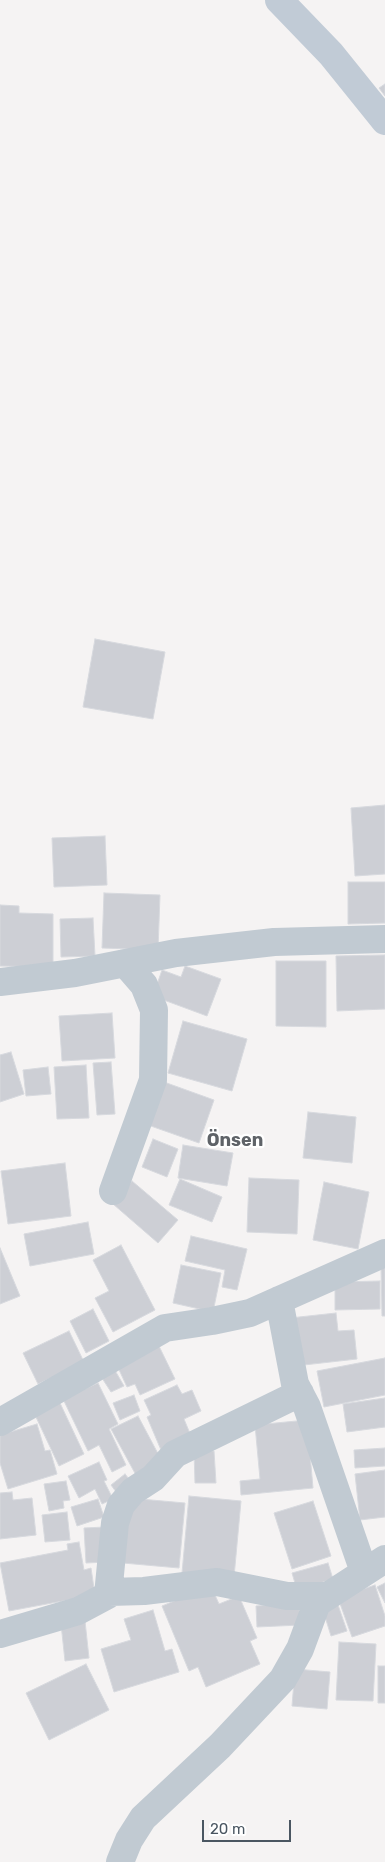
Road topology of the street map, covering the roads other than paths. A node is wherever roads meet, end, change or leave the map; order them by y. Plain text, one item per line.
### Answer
1 (279, 0) edge
2 (385, 121) edge
3 (385, 939) edge
4 (125, 963) junction
5 (0, 982) edge
6 (113, 1191) dead end
7 (385, 1253) edge
8 (279, 1300) junction
9 (300, 1394) junction
10 (0, 1422) edge
11 (374, 1566) edge
12 (109, 1592) junction
13 (328, 1596) junction
14 (0, 1634) edge
15 (120, 1862) edge

1 - 2 street
3 - 4 street
4 - 5 street
4 - 6 street
7 - 8 street
8 - 9 street
8 - 10 street
9 - 11 street
9 - 12 street
11 - 13 street
12 - 13 street
12 - 14 street
13 - 15 street

